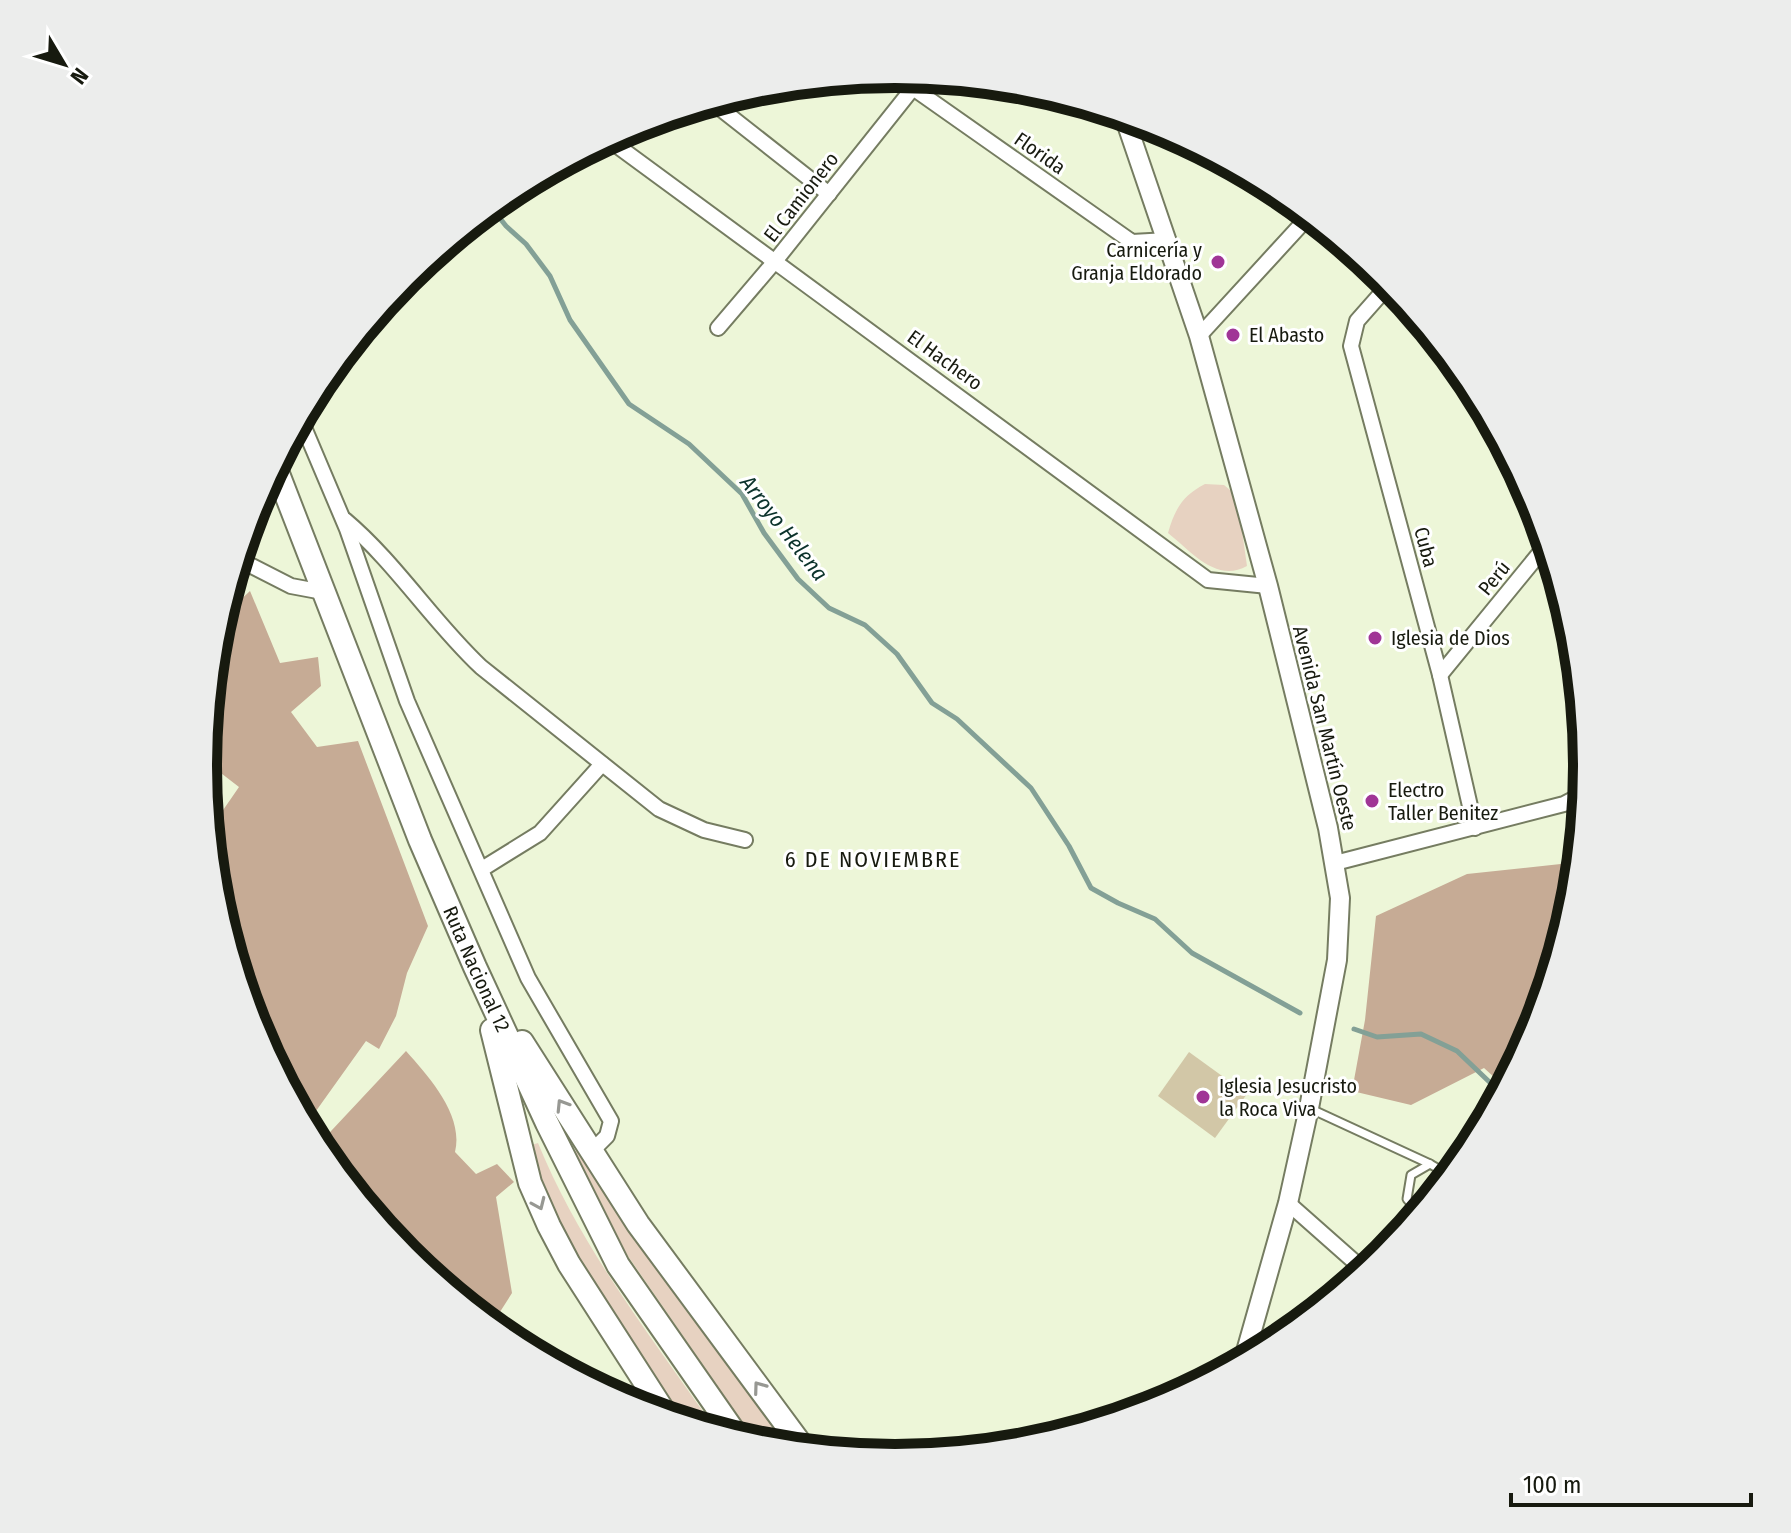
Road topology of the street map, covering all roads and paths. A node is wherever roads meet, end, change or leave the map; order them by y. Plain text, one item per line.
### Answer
1 (913, 88) joint
2 (723, 110) edge
3 (1129, 130) edge
4 (619, 147) edge
5 (829, 194) junction
6 (1303, 224) edge
7 (1168, 240) junction
8 (776, 260) junction
9 (1381, 293) edge
10 (718, 328) dead end
11 (1199, 336) junction
12 (306, 431) edge
13 (281, 481) edge
14 (342, 517) junction
15 (1540, 553) edge
16 (248, 564) edge
17 (1268, 586) junction
18 (323, 592) junction
19 (1440, 675) junction
20 (602, 764) junction
21 (1573, 799) edge
22 (1475, 828) junction
23 (745, 840) dead end
24 (1335, 863) junction
25 (482, 869) junction
26 (475, 967) junction
27 (1309, 1108) junction
28 (592, 1151) junction
29 (1430, 1164) junction
30 (1441, 1170) edge
31 (1288, 1203) junction
32 (1413, 1206) edge
33 (1357, 1264) edge
34 (1247, 1346) edge
35 (657, 1401) edge
36 (728, 1424) edge
37 (796, 1437) edge

1 - 5 street, El Camionero
1 - 7 street, Florida
2 - 5 street
3 - 7 main road, Avenida San Martín Oeste
4 - 8 street, El Hachero
5 - 8 street, El Camionero
6 - 11 street
7 - 11 main road, Avenida San Martín Oeste
8 - 10 street, El Camionero
8 - 17 street, El Hachero
9 - 19 street, Cuba
11 - 17 main road, Avenida San Martín Oeste
12 - 14 street
13 - 18 highway, Ruta Nacional 12
14 - 20 street
14 - 25 street
15 - 19 street, Perú
16 - 18 street
17 - 24 main road, Avenida San Martín Oeste
18 - 26 highway, Ruta Nacional 12
19 - 22 street, Cuba
20 - 23 street
20 - 25 street
21 - 22 street
22 - 24 street
24 - 27 main road, Avenida San Martín Oeste
25 - 28 street
28 -> 26 highway
26 -> 35 highway
26 - 36 highway, Ruta Nacional 12
27 - 29 lane
27 - 31 main road, Avenida San Martín Oeste
37 -> 28 highway
29 - 30 lane
29 - 32 lane
31 - 33 street
31 - 34 main road, Avenida San Martín Oeste

